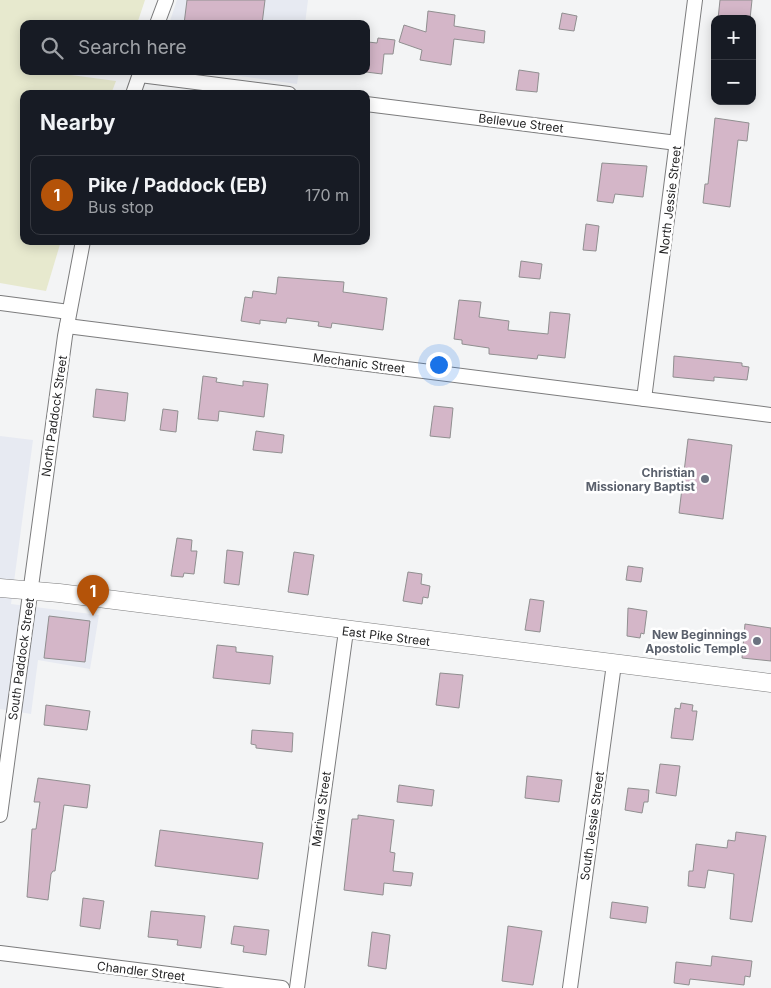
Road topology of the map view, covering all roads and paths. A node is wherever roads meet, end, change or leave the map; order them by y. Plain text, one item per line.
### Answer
1 (166, 0) edge
2 (695, 0) edge
3 (158, 20) edge
4 (139, 75) edge
5 (154, 75) edge
6 (134, 90) edge
7 (261, 90) edge
8 (370, 105) edge
9 (677, 143) junction
10 (82, 245) edge
11 (0, 303) edge
12 (68, 319) junction
13 (644, 399) junction
14 (771, 415) edge
15 (0, 588) edge
16 (31, 591) junction
17 (346, 631) junction
18 (614, 664) junction
19 (771, 683) edge
20 (0, 815) edge
21 (0, 954) edge
22 (282, 988) edge
23 (297, 988) edge
24 (570, 988) edge

1 - 3 street
2 - 9 street, North Jessie Street
4 - 6 street
5 - 7 street
8 - 9 street, Bellevue Street
9 - 13 street, North Jessie Street
10 - 12 street, North Paddock Street
11 - 12 street, Mechanic Street
12 - 13 street, Mechanic Street
12 - 16 street, North Paddock Street
13 - 14 street, Mechanic Street
15 - 16 street, East Pike Street
16 - 17 street, East Pike Street
16 - 20 street, South Paddock Street
17 - 18 street, East Pike Street
17 - 23 street, Mariva Street
18 - 19 street, East Pike Street
18 - 24 street, South Jessie Street
21 - 22 street, Chandler Street

